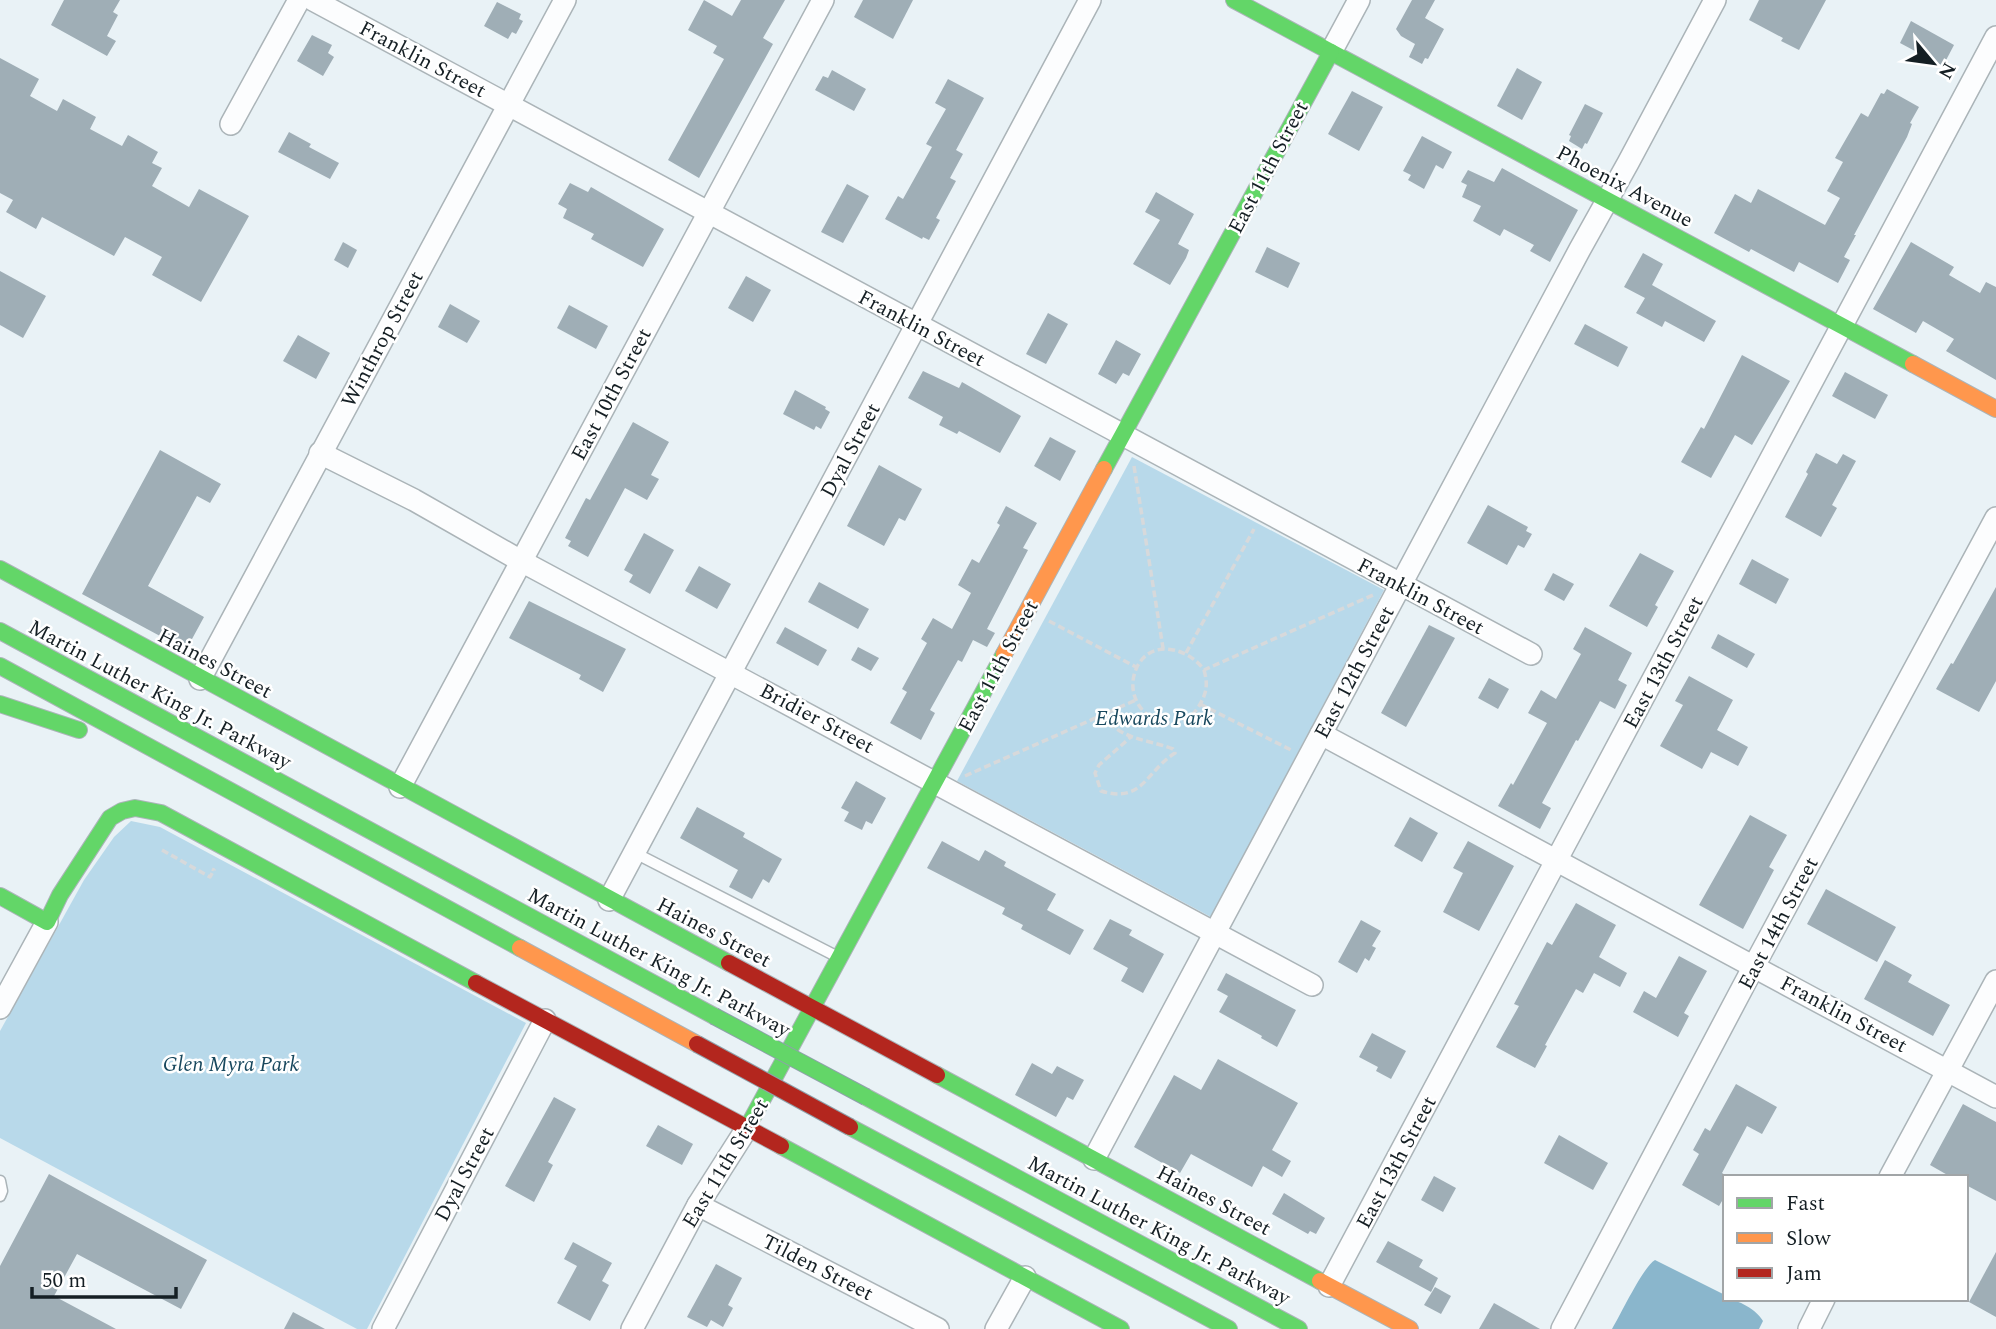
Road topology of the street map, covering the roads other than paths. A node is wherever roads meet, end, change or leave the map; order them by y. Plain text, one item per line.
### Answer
1 (299, 0) edge
2 (313, 0) edge
3 (565, 0) edge
4 (823, 0) edge
5 (1090, 0) edge
6 (1234, 0) edge
7 (1359, 0) edge
8 (1715, 0) edge
9 (1996, 37) edge
10 (1331, 52) junction
11 (508, 104) junction
12 (231, 124) dead end
13 (1607, 200) junction
14 (709, 214) junction
15 (917, 326) junction
16 (1842, 326) junction
17 (1996, 409) edge
18 (1123, 435) junction
19 (320, 453) junction
20 (1996, 518) edge
21 (521, 561) junction
22 (0, 569) edge
23 (1392, 587) junction
24 (33, 629) dead end
25 (0, 631) edge
26 (1531, 654) dead end
27 (0, 666) edge
28 (732, 672) junction
29 (200, 679) junction
30 (131, 701) junction
31 (0, 704) edge
32 (1321, 734) junction
33 (935, 782) junction
34 (400, 787) junction
35 (237, 795) junction
36 (635, 853) junction
37 (1557, 859) junction
38 (0, 896) edge
39 (609, 900) junction
40 (47, 922) junction
41 (1214, 931) junction
42 (839, 957) junction
43 (1754, 966) junction
44 (1996, 981) edge
45 (1312, 985) dead end
46 (0, 1008) edge
47 (812, 1009) junction
48 (545, 1020) junction
49 (1947, 1070) junction
50 (1996, 1097) edge
51 (747, 1128) junction
52 (1094, 1159) junction
53 (1891, 1175) edge
54 (0, 1181) edge
55 (0, 1196) edge
56 (698, 1205) junction
57 (1025, 1277) junction
58 (1329, 1286) junction
59 (1823, 1301) edge
60 (383, 1329) edge
61 (632, 1329) edge
62 (938, 1329) edge
63 (996, 1329) edge
64 (1121, 1329) edge
65 (1229, 1329) edge
66 (1299, 1329) edge
67 (1410, 1329) edge
68 (1562, 1329) edge
69 (1809, 1329) edge

1 - 12 street
2 - 11 street, Franklin Street
3 - 11 street, Winthrop Street
4 - 14 street, East 10th Street
5 - 15 street, Dyal Street
6 - 10 main road, Phoenix Avenue
7 - 10 street, East 11th Street
8 - 13 street, East 12th Street
9 - 16 street, East 13th Street
10 - 13 main road, Phoenix Avenue
10 - 18 main road, East 11th Street
11 - 14 street, Franklin Street
11 - 19 street, Winthrop Street
13 - 16 main road, Phoenix Avenue
13 - 23 street, East 12th Street
14 - 15 street, Franklin Street
14 - 21 street, East 10th Street
15 - 18 street, Franklin Street
15 - 28 street, Dyal Street
16 - 17 main road, Phoenix Avenue
16 - 37 street, East 13th Street
18 - 23 street, Franklin Street
18 - 33 main road, East 11th Street
19 - 21 street, Bridier Street
19 - 29 street, Winthrop Street
20 - 43 street, East 14th Street
21 - 28 street, Bridier Street
21 - 34 street, East 10th Street
22 - 29 main road, Haines Street
23 - 26 street, Franklin Street
23 - 32 street, East 12th Street
24 - 30 main road
25 - 30 main road, Martin Luther King Jr. Parkway
27 - 35 main road
28 - 33 street, Bridier Street
28 - 36 street, Dyal Street
29 - 34 main road, Haines Street
30 - 66 main road, Martin Luther King Jr. Parkway, bridge
31 - 35 main road
32 - 37 street, Franklin Street
32 - 41 street, East 12th Street
33 - 41 street, Bridier Street
33 - 42 main road, East 11th Street
34 - 39 main road, Haines Street
35 - 65 main road, bridge
36 - 39 street, Dyal Street
36 - 42 lane
37 - 43 street, Franklin Street
37 - 58 street, East 13th Street
38 - 40 main road
39 - 47 main road, Haines Street
40 - 46 street
40 - 48 main road
41 - 45 street, Bridier Street
41 - 52 street, East 12th Street
42 - 47 main road, East 11th Street
43 - 49 street, Franklin Street
43 - 68 street, East 14th Street
44 - 49 street
47 - 51 main road, East 11th Street
47 - 52 main road, Haines Street
48 - 51 main road
48 - 60 street, Dyal Street
49 - 50 street, Franklin Street
49 - 53 street
51 - 56 street, East 11th Street
51 - 57 main road
52 - 58 main road, Haines Street
54 - 55 lane
56 - 61 street, East 11th Street
56 - 62 street, Tilden Street
57 - 63 street
57 - 64 main road
58 - 67 main road, Haines Street
59 - 69 street

